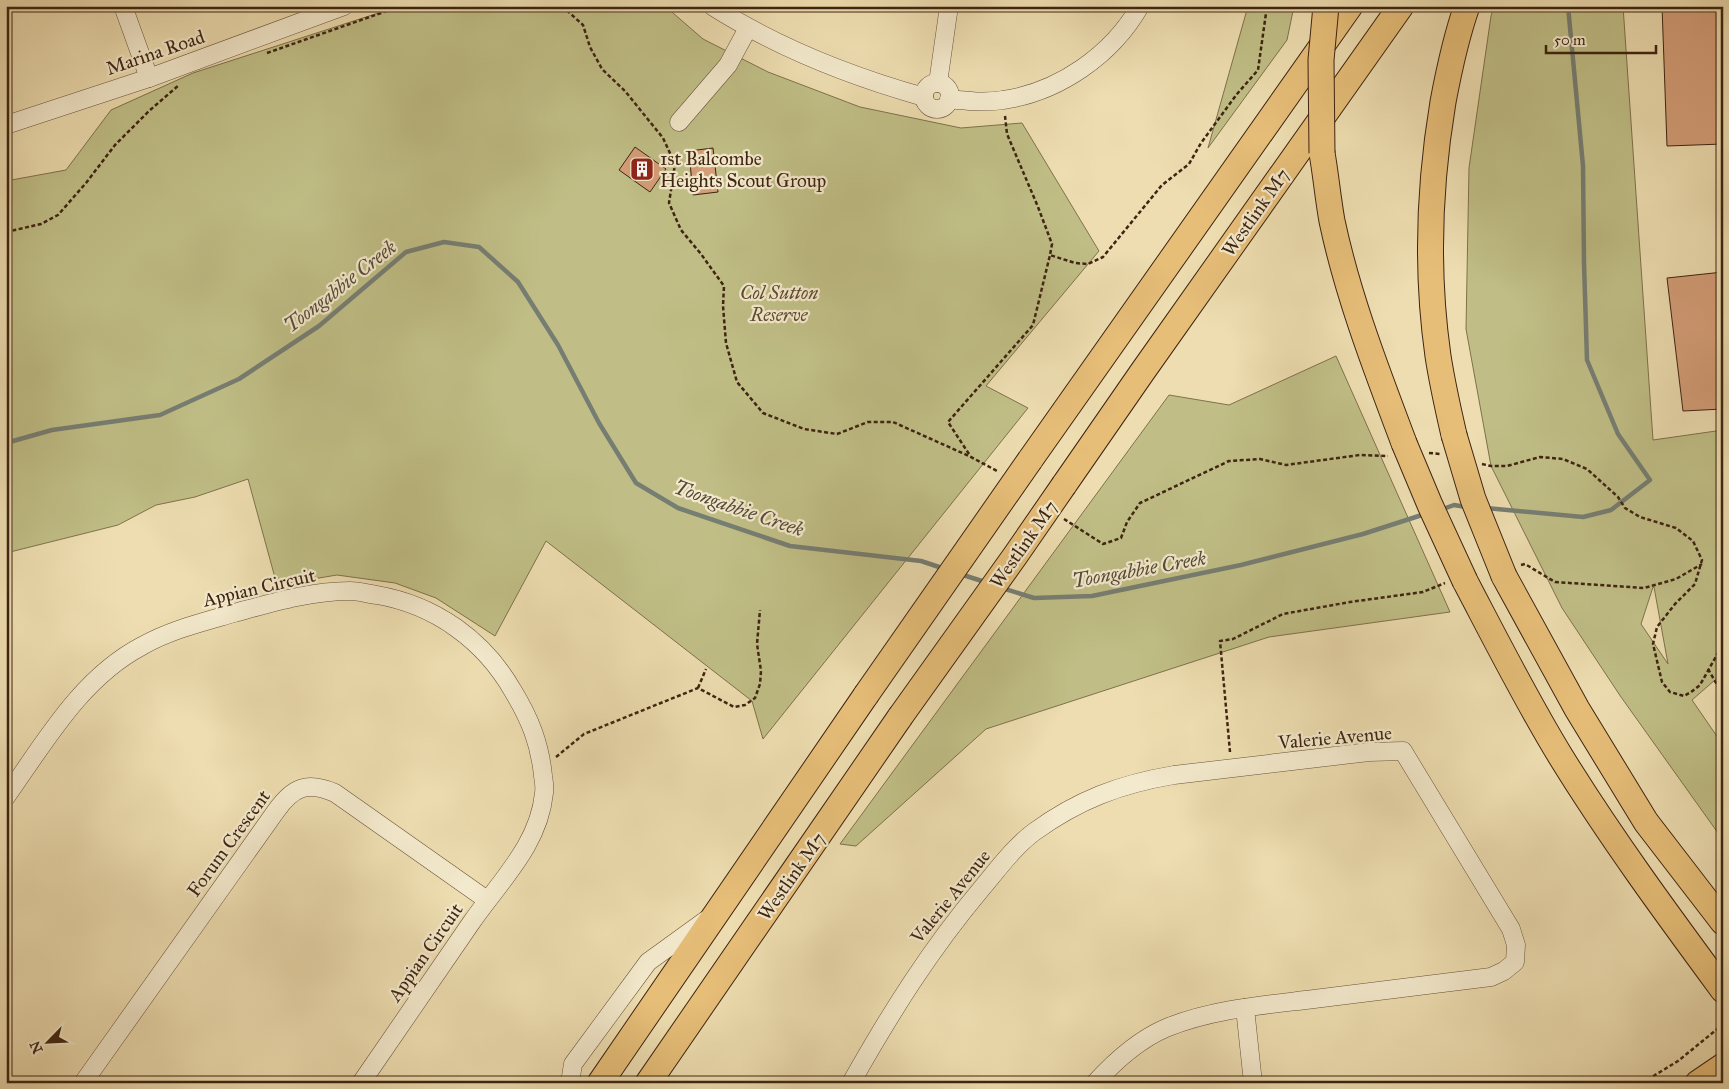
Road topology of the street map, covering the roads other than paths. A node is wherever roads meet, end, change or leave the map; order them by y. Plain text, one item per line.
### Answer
1 (123, 6) edge
2 (344, 6) edge
3 (712, 6) edge
4 (949, 6) edge
5 (1140, 6) edge
6 (1326, 6) edge
7 (1350, 6) edge
8 (1400, 6) edge
9 (1467, 6) edge
10 (748, 28) junction
11 (149, 78) junction
12 (938, 83) junction
13 (924, 97) junction
14 (949, 100) junction
15 (679, 122) dead end
16 (6, 125) edge
17 (6, 797) edge
18 (1696, 888) junction
19 (487, 900) junction
20 (1723, 900) edge
21 (717, 912) junction
22 (1723, 922) edge
23 (1723, 990) edge
24 (1245, 1008) junction
25 (1723, 1066) edge
26 (83, 1083) edge
27 (361, 1083) edge
28 (570, 1083) edge
29 (600, 1083) edge
30 (648, 1083) edge
31 (851, 1083) edge
32 (1095, 1083) edge
33 (1253, 1083) edge
34 (1698, 1083) edge

1 - 11 street
2 - 11 street, Marina Road
3 - 10 street
4 - 12 street
5 - 14 street
6 - 23 highway, bridge
7 - 21 highway, bridge
8 - 30 highway, Westlink M7, bridge
9 - 18 highway, bridge
10 - 13 street
10 - 15 street
11 - 16 street, Marina Road
12 - 13 street
12 - 14 street
13 - 14 street
17 - 19 street, Appian Circuit
18 - 20 highway
18 - 22 highway
19 - 26 street, Forum Crescent
19 - 27 street, Appian Circuit
21 - 28 street
21 - 29 highway
24 - 31 street, Valerie Avenue
24 - 32 street
24 - 33 street
25 - 34 highway

